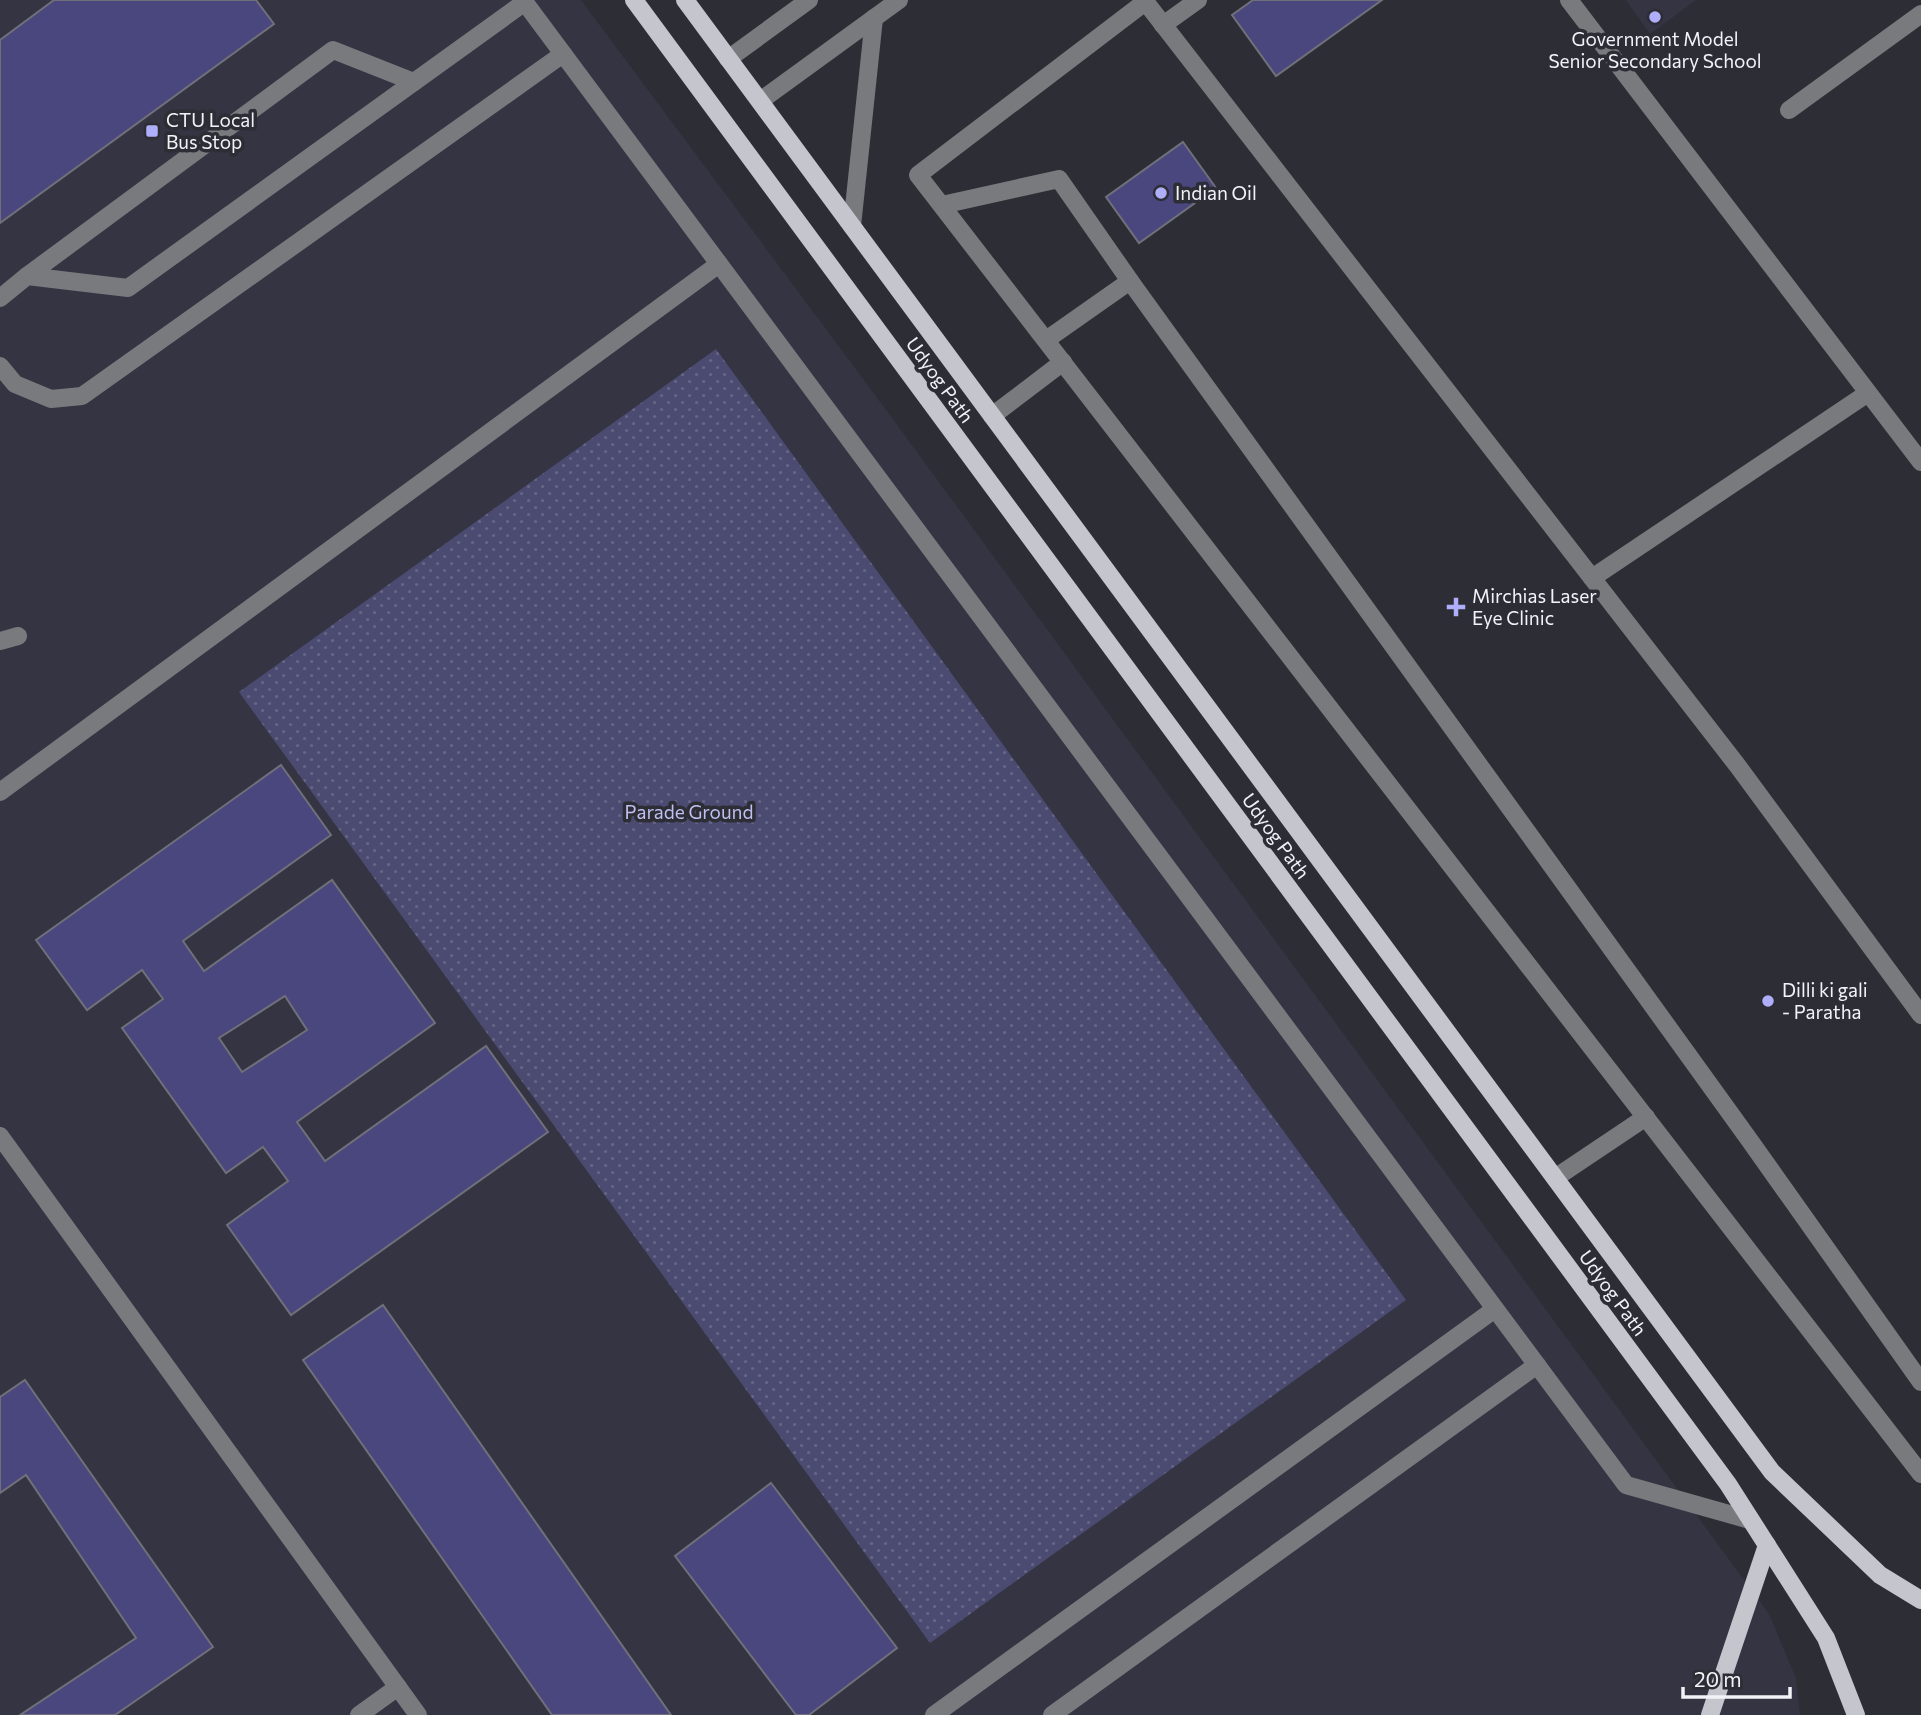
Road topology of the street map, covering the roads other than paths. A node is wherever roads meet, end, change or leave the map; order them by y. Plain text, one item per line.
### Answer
1 (634, 0) edge
2 (685, 0) edge
3 (808, 0) edge
4 (899, 0) edge
5 (1198, 0) edge
6 (1569, 0) edge
7 (524, 1) edge
8 (1145, 1) edge
9 (1921, 14) edge
10 (874, 18) junction
11 (1163, 25) junction
12 (563, 54) junction
13 (729, 58) junction
14 (414, 82) junction
15 (760, 101) junction
16 (1789, 110) dead end
17 (942, 205) junction
18 (852, 226) junction
19 (719, 264) junction
20 (27, 276) junction
21 (1130, 281) junction
22 (0, 298) edge
23 (1046, 340) junction
24 (1063, 362) junction
25 (0, 366) edge
26 (1868, 393) junction
27 (992, 416) junction
28 (1921, 462) edge
29 (1592, 578) junction
30 (18, 636) dead end
31 (0, 641) edge
32 (0, 792) edge
33 (1921, 1015) edge
34 (1646, 1117) junction
35 (0, 1136) edge
36 (1555, 1178) junction
37 (1495, 1309) junction
38 (1537, 1365) junction
39 (1921, 1382) edge
40 (1921, 1474) edge
41 (1751, 1520) junction
42 (1767, 1545) junction
43 (1918, 1596) edge
44 (398, 1687) junction
45 (359, 1715) edge
46 (418, 1715) edge
47 (934, 1715) edge
48 (1052, 1715) edge
49 (1710, 1715) edge
50 (1856, 1715) edge

1 - 41 main road, Udyog Path
2 - 13 main road, Udyog Path
3 - 13 street
4 - 10 street
5 - 11 street
6 - 26 street
7 - 12 street
7 - 14 street
8 - 11 street
8 - 17 street
9 - 16 street
10 - 15 street
10 - 18 street
11 - 29 street
12 - 19 street
12 - 25 street
13 - 15 main road, Udyog Path
14 - 20 street
14 - 20 street
15 - 18 main road, Udyog Path
17 - 21 street
17 - 23 street
18 - 27 main road, Udyog Path
19 - 32 street
19 - 37 street
20 - 22 street
21 - 23 street
21 - 39 street
23 - 24 street
24 - 27 street
24 - 34 street
26 - 28 street
26 - 29 street
27 - 36 main road, Udyog Path
29 - 33 street
30 - 31 street
34 - 36 street
34 - 40 street
35 - 44 street
36 - 43 main road, Udyog Path
37 - 38 street
37 - 47 street
38 - 41 street
38 - 48 street
41 - 42 main road, Udyog Path
42 - 49 main road
42 - 50 main road, Udyog Path
44 - 45 street
44 - 46 street

